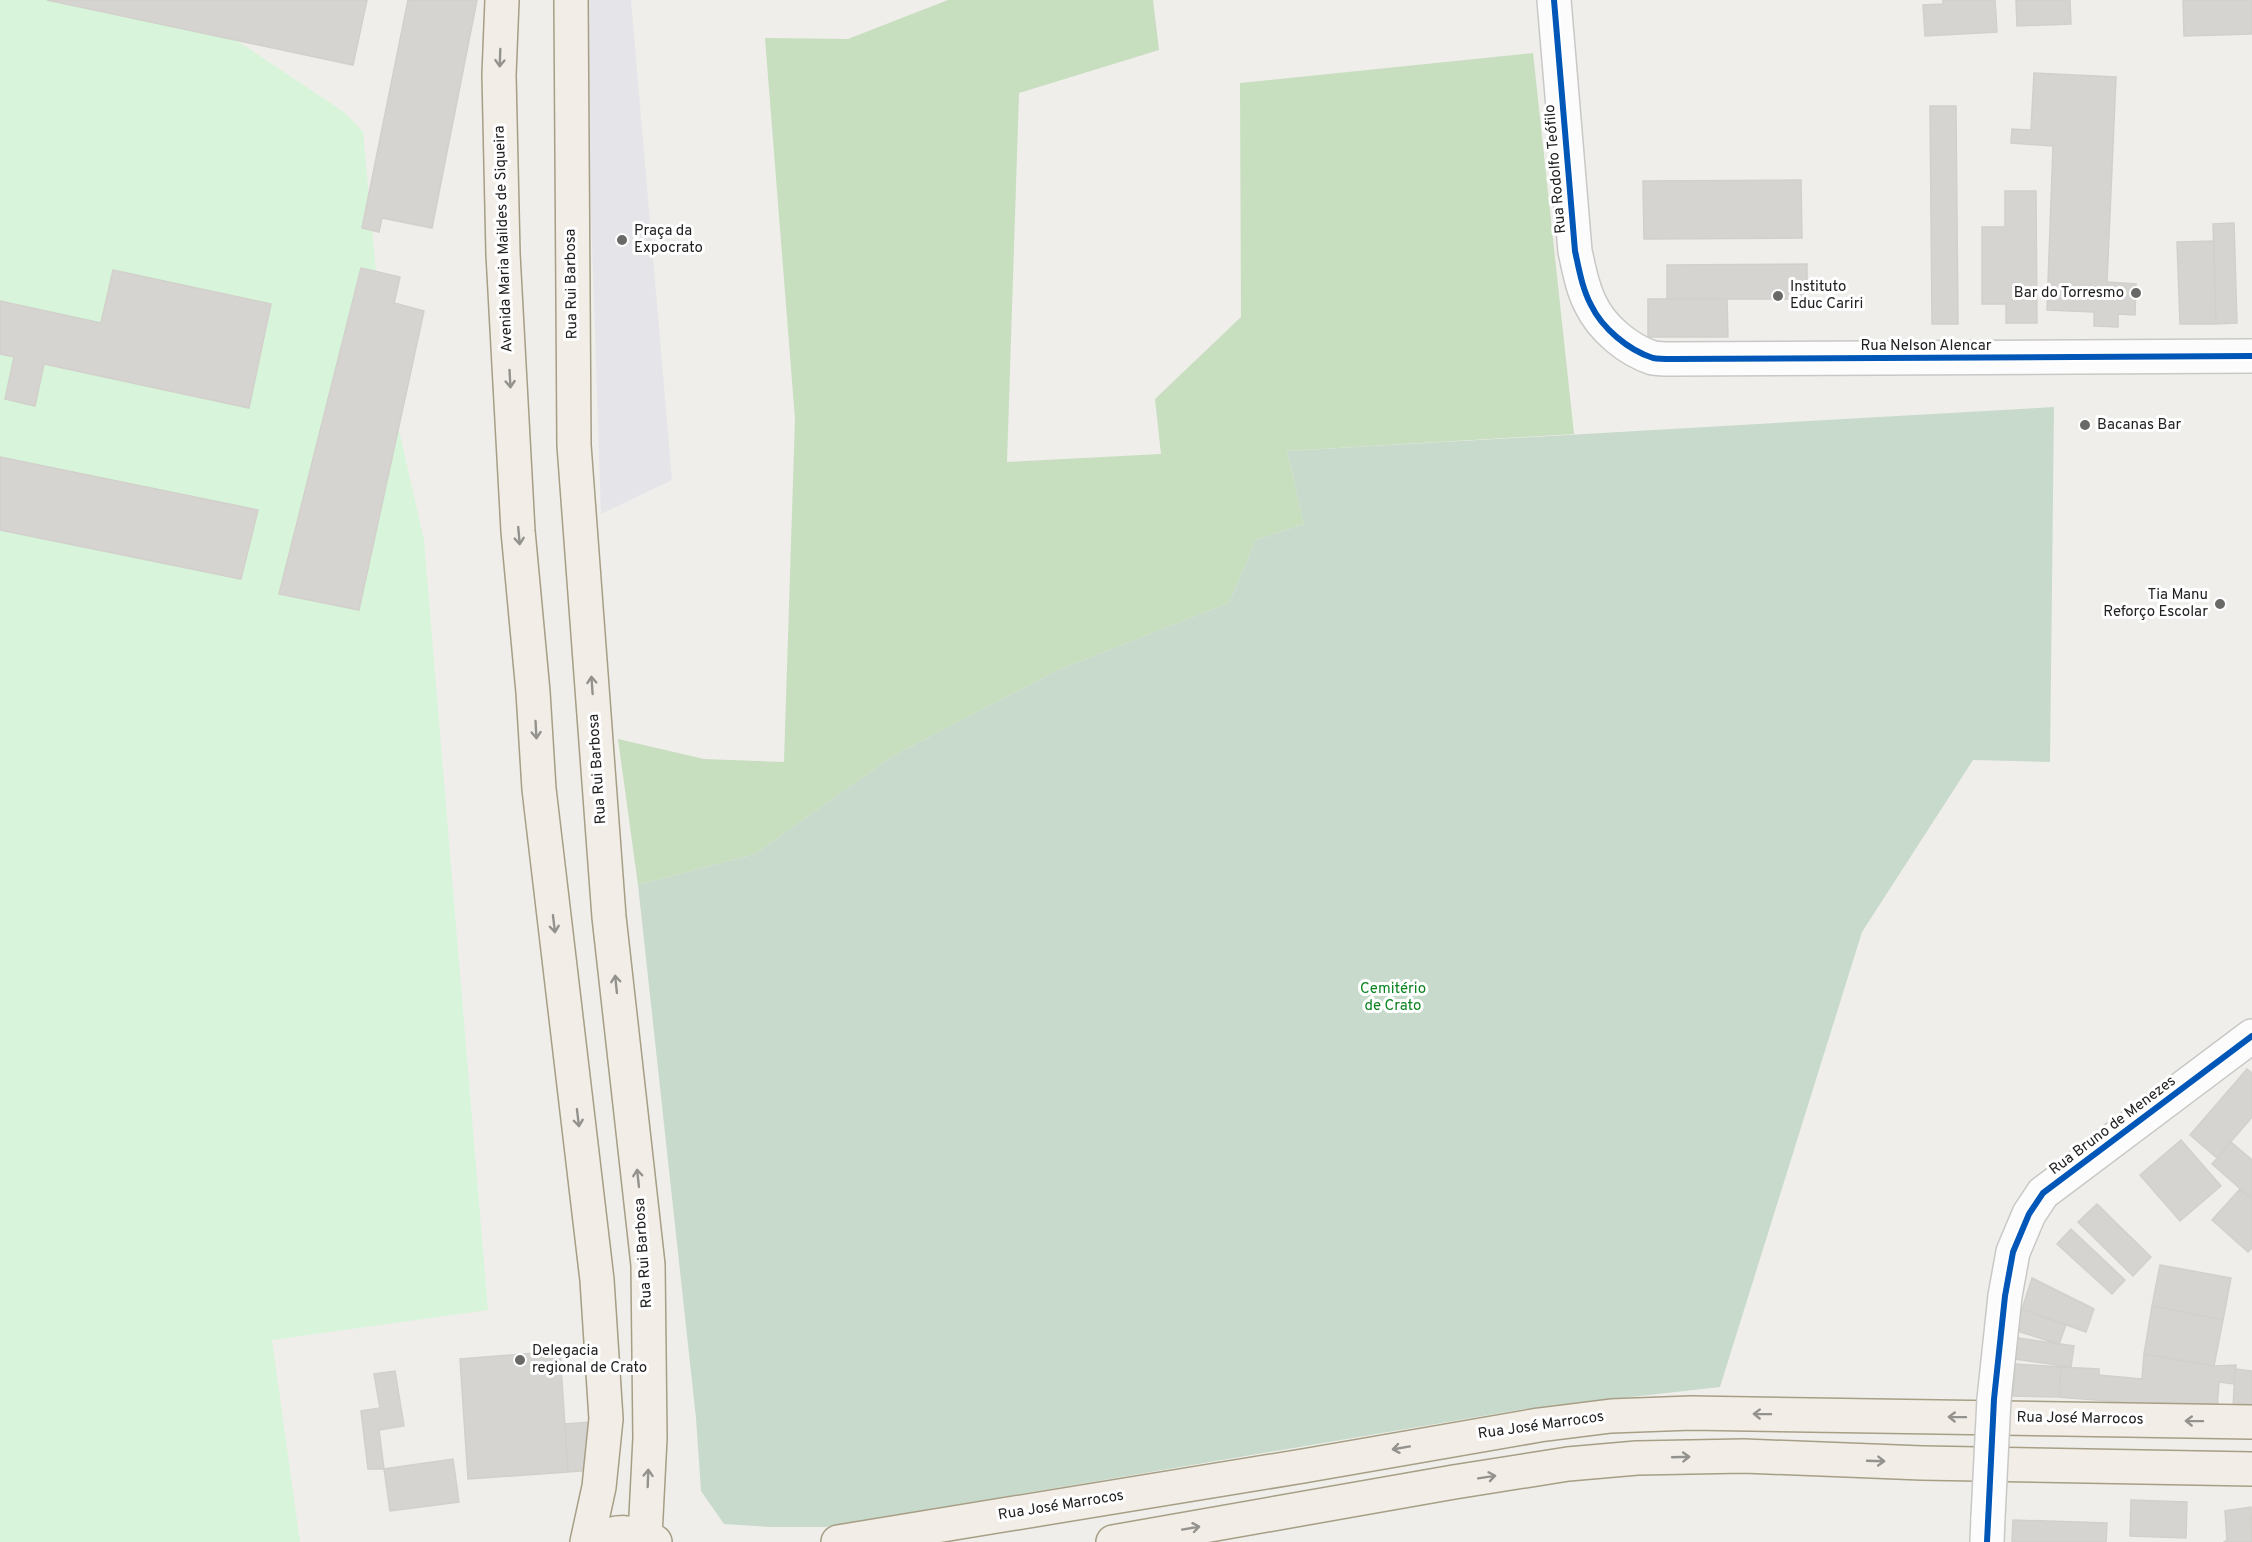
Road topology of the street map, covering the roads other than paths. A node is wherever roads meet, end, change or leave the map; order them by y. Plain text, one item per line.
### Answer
1 (502, 0) edge
2 (571, 0) edge
3 (1554, 0) edge
4 (1608, 329) joint
5 (2252, 356) edge
6 (2252, 1036) edge
7 (648, 1264) junction
8 (597, 1280) junction
9 (2252, 1422) edge
10 (1445, 1440) junction
11 (2252, 1468) edge
12 (1454, 1482) junction
13 (1988, 1529) edge
14 (650, 1539) edge
15 (587, 1542) edge
16 (595, 1542) edge
17 (838, 1542) edge
18 (1113, 1542) edge

1 -> 8 main road, Avenida Maria Maildes de Siqueira
7 -> 2 main road, Rua Rui Barbosa
3 - 4 street, Rua Rodolfo Teófilo
4 - 5 street, Rua Nelson Alencar
6 - 13 street, Rua Bruno de Menezes, bridge
7 - 8 main road
14 -> 7 main road, Rua Rui Barbosa
8 - 15 main road
9 -> 10 main road, Rua José Marrocos
10 - 12 main road
10 -> 17 main road, Rua José Marrocos
12 -> 11 main road
18 -> 12 main road
14 - 16 main road

